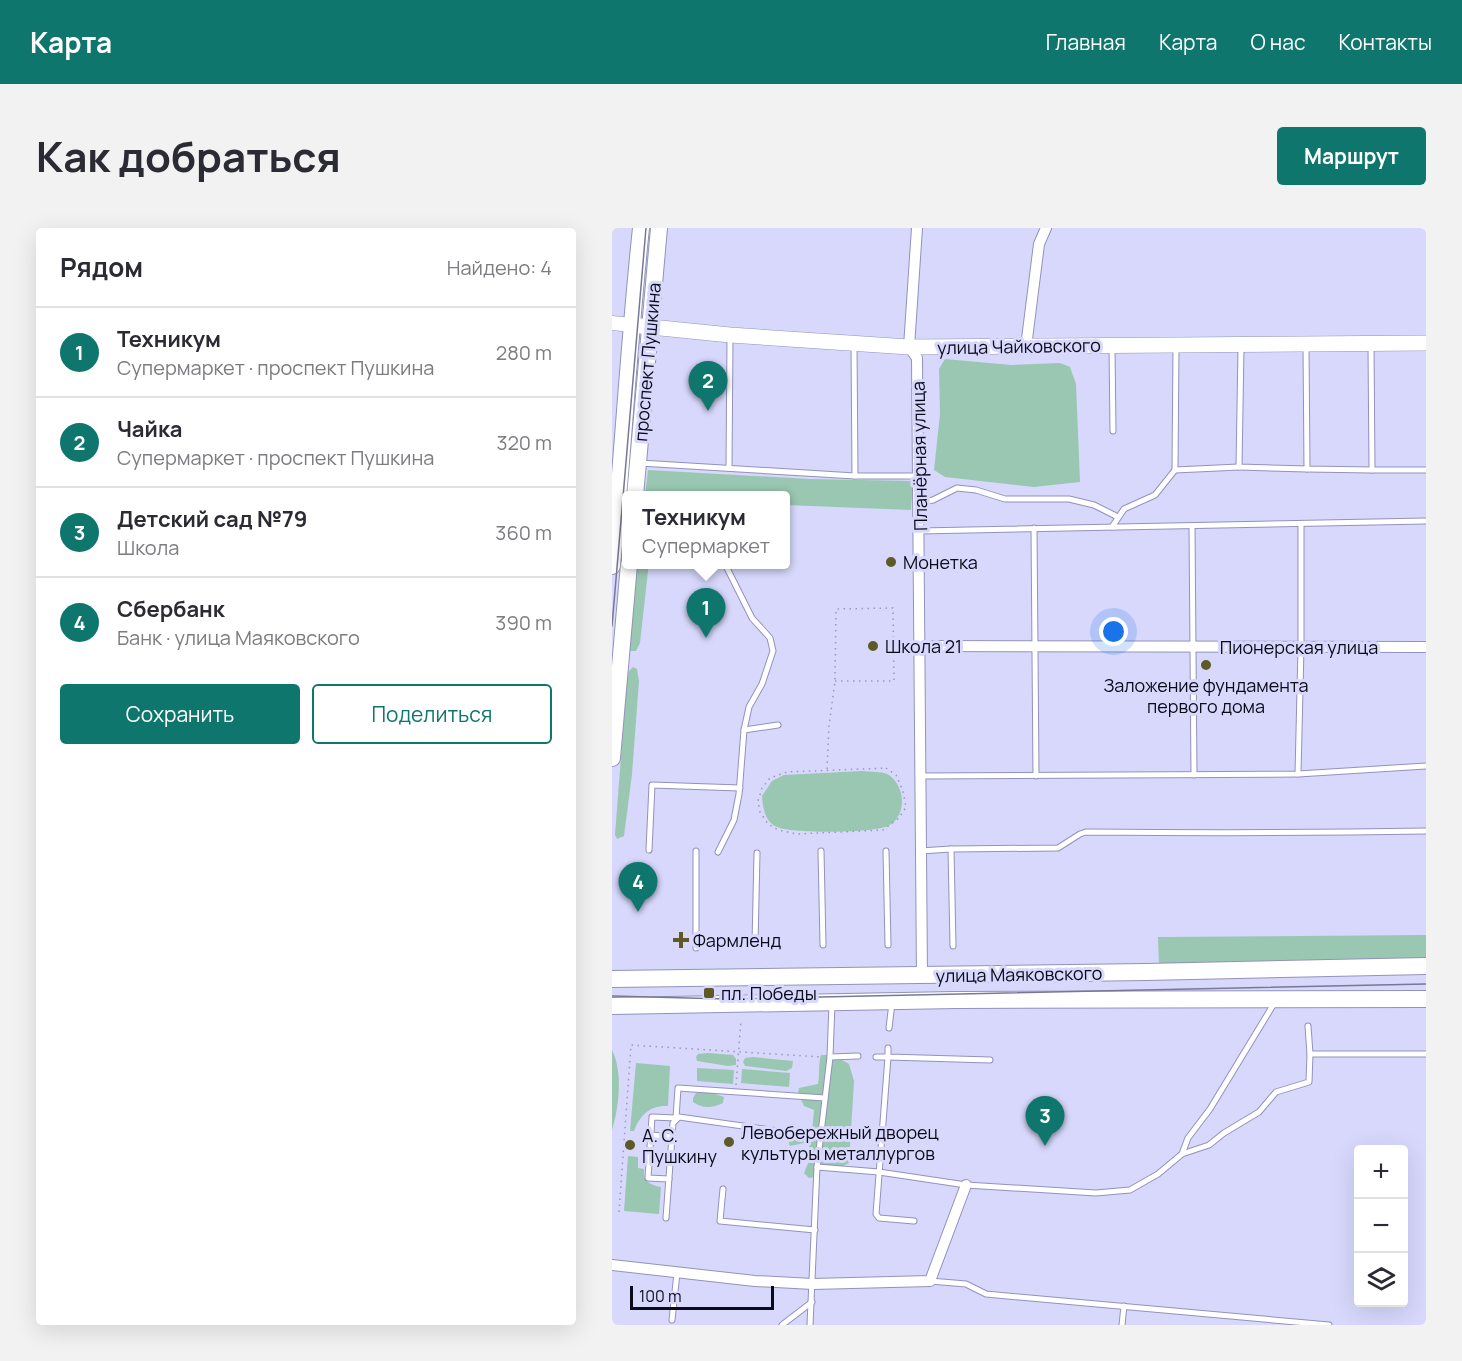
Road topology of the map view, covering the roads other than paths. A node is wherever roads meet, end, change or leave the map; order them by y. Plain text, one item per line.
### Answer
1 (641, 228) edge
2 (659, 228) edge
3 (917, 228) edge
4 (1046, 228) edge
5 (612, 323) edge
6 (631, 325) junction
7 (651, 327) junction
8 (730, 335) junction
9 (1426, 343) edge
10 (1306, 344) junction
11 (1371, 344) junction
12 (854, 345) junction
13 (1112, 345) junction
14 (1241, 345) junction
15 (1176, 346) junction
16 (909, 347) junction
17 (1026, 347) junction
18 (1113, 430) dead end
19 (638, 463) junction
20 (1239, 467) junction
21 (729, 468) junction
22 (1307, 469) junction
23 (1175, 470) junction
24 (1372, 470) junction
25 (1426, 470) edge
26 (616, 473) edge
27 (855, 476) junction
28 (920, 476) junction
29 (635, 491) edge
30 (919, 503) junction
31 (1118, 517) junction
32 (1426, 521) edge
33 (1301, 525) junction
34 (1192, 526) junction
35 (1112, 527) junction
36 (1034, 528) junction
37 (920, 531) junction
38 (612, 566) edge
39 (629, 569) edge
40 (728, 569) edge
41 (920, 646) junction
42 (1037, 646) junction
43 (1194, 646) junction
44 (1301, 647) junction
45 (1426, 647) edge
46 (778, 725) dead end
47 (744, 730) junction
48 (612, 758) edge
49 (1426, 766) edge
50 (1298, 774) junction
51 (1194, 775) junction
52 (920, 776) junction
53 (1036, 776) junction
54 (740, 788) junction
55 (1426, 831) edge
56 (951, 849) junction
57 (649, 850) dead end
58 (696, 851) dead end
59 (821, 851) dead end
60 (886, 851) dead end
61 (920, 851) junction
62 (718, 852) dead end
63 (757, 854) dead end
64 (755, 944) dead end
65 (824, 945) dead end
66 (888, 945) dead end
67 (953, 946) dead end
68 (696, 948) dead end
69 (1426, 966) edge
70 (922, 976) junction
71 (612, 979) edge
72 (1277, 999) junction
73 (1426, 999) edge
74 (892, 1001) junction
75 (832, 1002) junction
76 (612, 1006) edge
77 (1308, 1026) dead end
78 (889, 1028) dead end
79 (888, 1048) dead end
80 (1310, 1054) junction
81 (1426, 1054) edge
82 (858, 1056) dead end
83 (830, 1057) junction
84 (876, 1057) dead end
85 (888, 1057) junction
86 (990, 1060) dead end
87 (825, 1098) junction
88 (676, 1118) junction
89 (651, 1136) junction
90 (672, 1137) junction
91 (820, 1137) junction
92 (1182, 1154) junction
93 (650, 1155) junction
94 (671, 1156) junction
95 (818, 1167) junction
96 (879, 1172) junction
97 (669, 1179) junction
98 (966, 1185) junction
99 (723, 1189) dead end
100 (666, 1218) dead end
101 (914, 1221) dead end
102 (815, 1230) junction
103 (612, 1265) edge
104 (677, 1273) junction
105 (930, 1281) junction
106 (813, 1284) junction
107 (812, 1302) junction
108 (1124, 1306) junction
109 (672, 1320) dead end
110 (782, 1325) edge
111 (810, 1325) edge
112 (1122, 1325) edge
113 (1329, 1325) edge

1 - 6 main road, проспект Пушкина
2 - 7 main road, проспект Пушкина
3 - 16 street, Планёрная улица
4 - 17 street
5 - 6 street, улица Чайковского
6 - 7 main road, улица Чайковского
6 - 26 main road, проспект Пушкина
7 - 8 main road, улица Чайковского
7 - 19 main road, проспект Пушкина
8 - 12 main road, улица Чайковского
8 - 21 lane
9 - 11 main road, улица Чайковского
10 - 11 main road, улица Чайковского
10 - 14 main road, улица Чайковского
10 - 22 lane
11 - 24 lane
12 - 16 main road, улица Чайковского
12 - 27 lane
13 - 15 main road, улица Чайковского
13 - 17 main road, улица Чайковского
13 - 18 lane
14 - 15 main road, улица Чайковского
14 - 20 lane
15 - 23 lane
16 - 17 main road, улица Чайковского
16 - 28 street, Планёрная улица
19 - 21 lane
19 - 29 main road, проспект Пушкина
20 - 22 lane
20 - 23 lane
21 - 27 lane
22 - 24 lane
23 - 31 lane
24 - 25 lane
26 - 38 main road, проспект Пушкина
27 - 28 lane
28 - 30 street, Планёрная улица
30 - 31 lane
30 - 37 street, Планёрная улица
31 - 35 lane
32 - 33 lane
33 - 34 lane
33 - 44 lane
34 - 35 lane
34 - 43 lane
35 - 36 lane
36 - 37 lane
36 - 42 lane
37 - 41 street, Планёрная улица
39 - 48 main road
40 - 47 lane
41 - 42 street, Пионерская улица
41 - 52 street, Планёрная улица
42 - 43 street, Пионерская улица
42 - 53 lane
43 - 44 street, Пионерская улица
43 - 51 lane
44 - 45 street, Пионерская улица
44 - 50 lane
46 - 47 lane
47 - 54 lane
49 - 50 lane
50 - 51 lane
51 - 53 lane
52 - 53 lane
52 - 61 street, Планёрная улица
54 - 57 lane
54 - 62 lane
55 - 56 lane
56 - 61 lane
56 - 67 lane
58 - 68 lane
59 - 65 lane
60 - 66 lane
61 - 70 street, Планёрная улица
63 - 64 lane
69 - 70 main road, улица Маяковского
70 - 71 main road, улица Маяковского
72 - 73 main road, улица Маяковского
72 - 74 main road, улица Маяковского
72 - 92 lane
74 - 75 main road, улица Маяковского
74 - 78 lane
75 - 76 main road, улица Маяковского
75 - 83 lane
77 - 80 lane
79 - 85 lane
80 - 81 lane
80 - 92 lane
82 - 83 lane
83 - 87 lane
84 - 85 lane
85 - 86 lane
85 - 96 lane
87 - 88 lane
87 - 91 lane
88 - 89 lane
88 - 90 lane
88 - 91 lane
89 - 90 lane
89 - 93 lane
90 - 94 lane
91 - 95 lane
92 - 98 lane
93 - 94 lane
93 - 97 lane
94 - 97 lane
95 - 96 lane
95 - 102 lane
96 - 98 lane
96 - 101 lane
97 - 100 lane
98 - 105 street
99 - 102 lane
102 - 106 lane
103 - 104 street
104 - 106 street
104 - 109 lane
105 - 106 street
105 - 108 lane
106 - 107 lane
107 - 110 lane
107 - 111 lane
108 - 112 lane
108 - 113 lane

